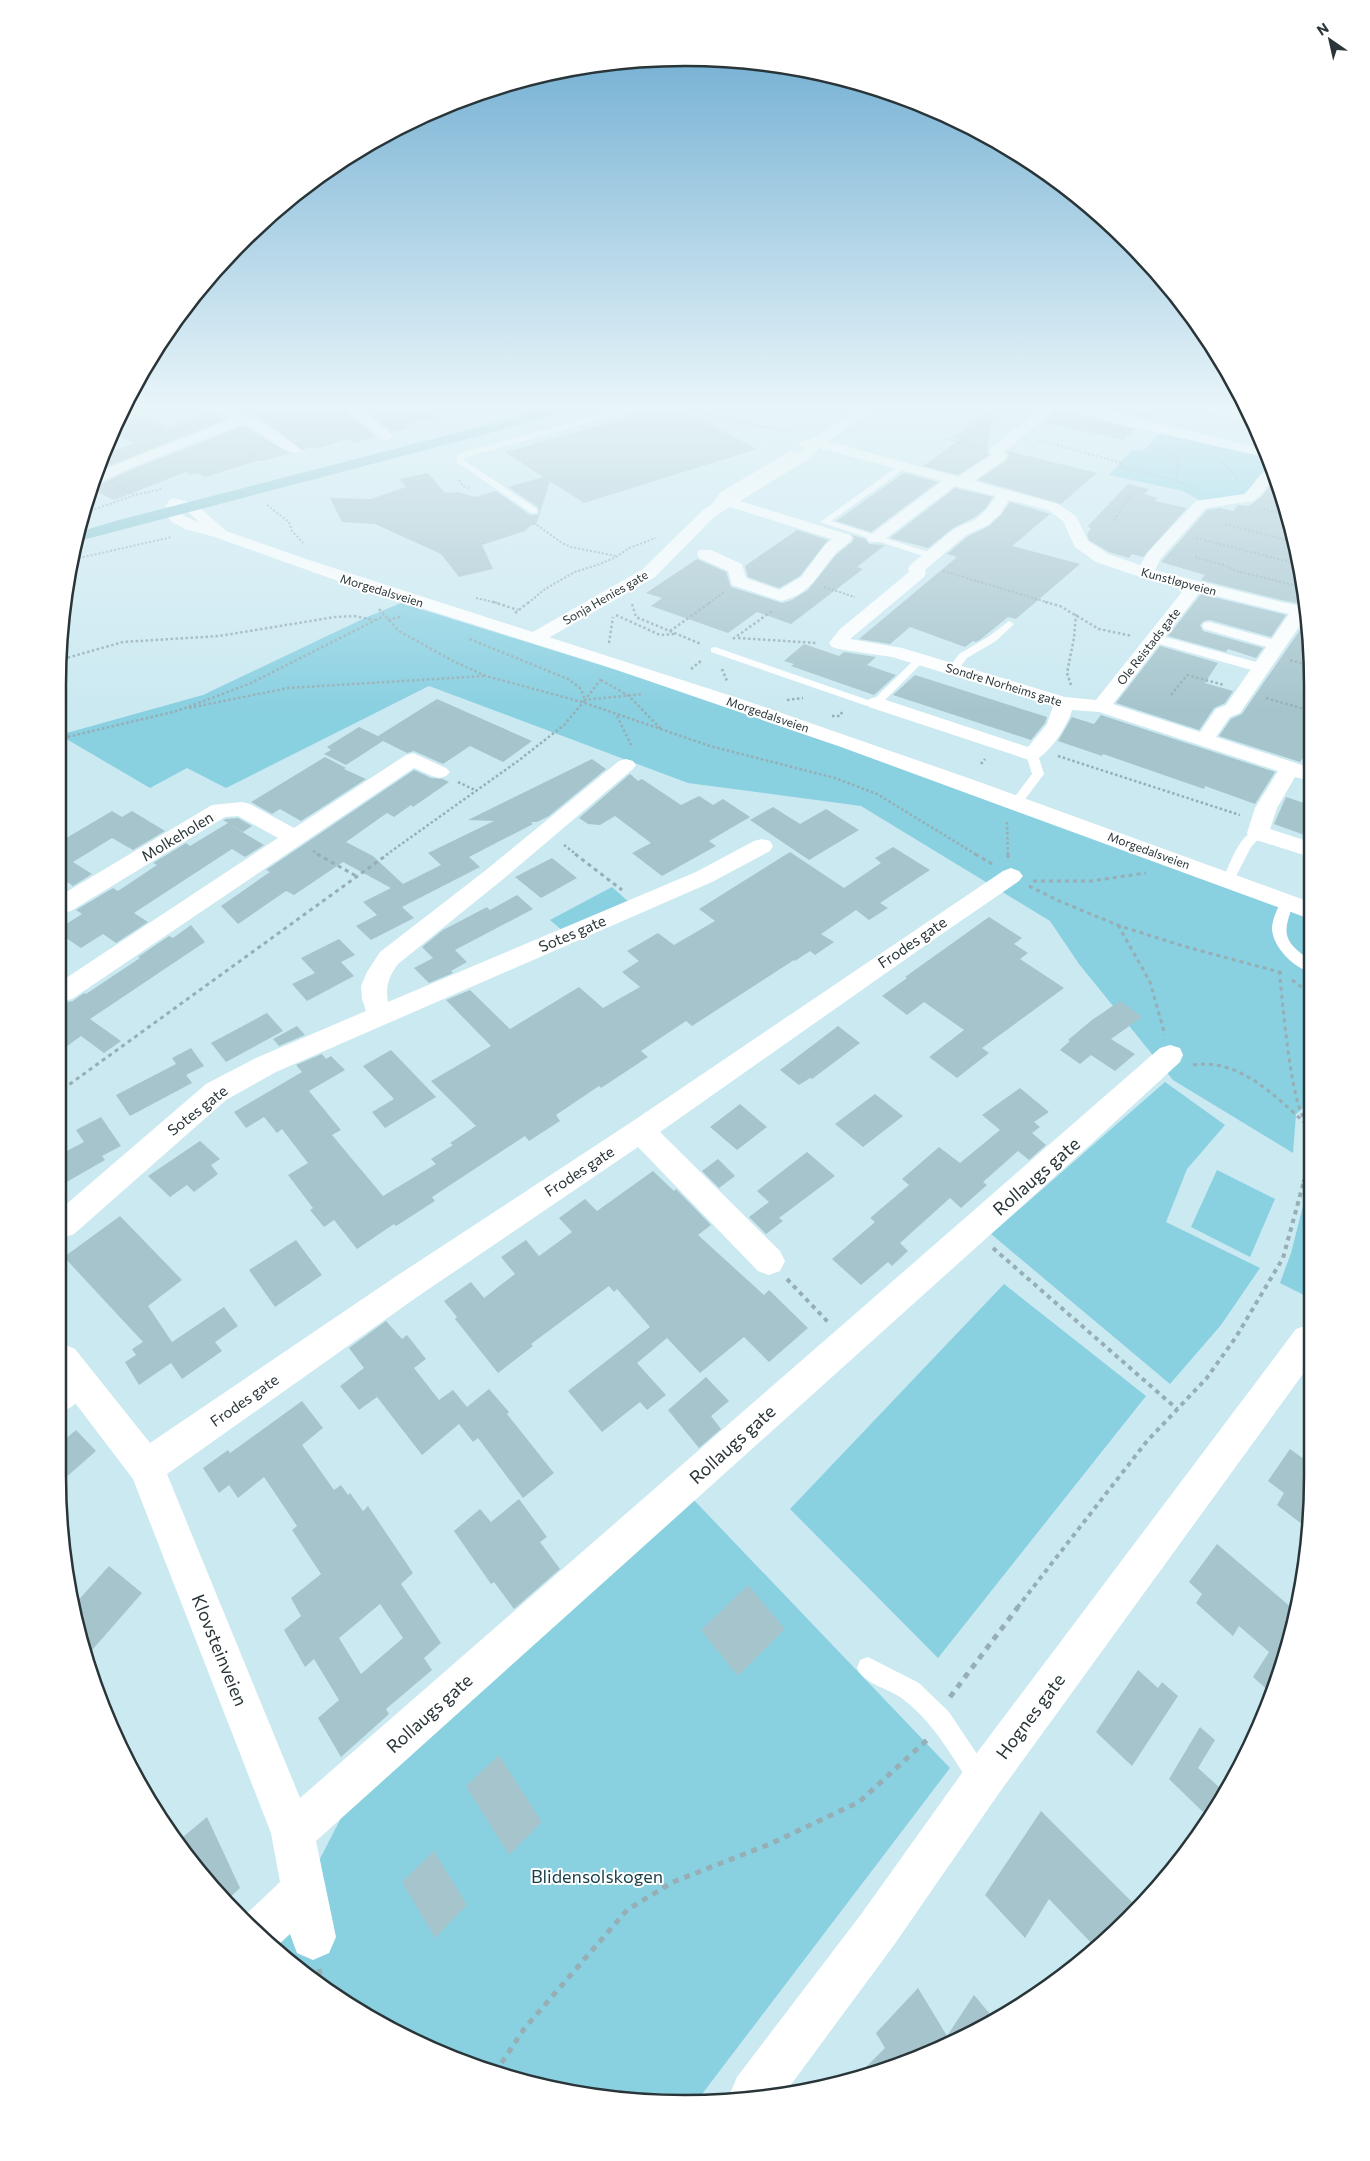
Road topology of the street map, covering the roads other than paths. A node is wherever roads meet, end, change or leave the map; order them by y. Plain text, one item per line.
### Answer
1 (140, 509) edge
2 (165, 509) edge
3 (167, 509) edge
4 (174, 509) edge
5 (192, 509) edge
6 (531, 509) edge
7 (701, 509) edge
8 (713, 509) edge
9 (717, 509) edge
10 (758, 509) edge
11 (843, 509) edge
12 (915, 509) edge
13 (994, 509) edge
14 (1055, 509) edge
15 (1197, 509) edge
16 (534, 511) dead end
17 (710, 513) junction
18 (87, 524) edge
19 (86, 528) edge
20 (690, 532) junction
21 (220, 533) junction
22 (85, 536) edge
23 (875, 538) junction
24 (704, 554) dead end
25 (926, 560) junction
26 (1145, 572) junction
27 (1196, 586) junction
28 (1298, 609) edge
29 (1299, 615) edge
30 (1230, 618) dead end
31 (1009, 624) dead end
32 (537, 637) junction
33 (1153, 639) junction
34 (1277, 645) junction
35 (715, 650) road end
36 (920, 660) junction
37 (1262, 668) junction
38 (953, 669) junction
39 (876, 703) junction
40 (1072, 704) junction
41 (1101, 706) junction
42 (1204, 740) junction
43 (1032, 755) junction
44 (626, 765) road end
45 (1290, 768) junction
46 (440, 772) dead end
47 (1304, 772) edge
48 (1012, 801) junction
49 (1260, 828) junction
50 (295, 838) junction
51 (762, 846) dead end
52 (1304, 847) edge
53 (1016, 878) road end
54 (1229, 879) junction
55 (1288, 902) junction
56 (66, 903) edge
57 (1304, 909) edge
58 (1304, 963) edge
59 (69, 980) edge
60 (381, 1016) junction
61 (1158, 1066) road end
62 (640, 1131) junction
63 (66, 1222) edge
64 (769, 1261) road end
65 (1304, 1345) edge
66 (69, 1382) edge
67 (146, 1467) junction
68 (868, 1668) dead end
69 (982, 1781) junction
70 (293, 1834) junction
71 (304, 1890) junction
72 (263, 1928) edge
73 (313, 1938) dead end
74 (757, 2090) edge

1 - 18 main road
2 - 19 main road
3 - 22 main road
4 - 21 street, Morgedalsveien
5 - 21 street, Morgedalsveien
6 - 16 lane
7 - 20 street, Sonja Henies gate
8 - 17 lane
9 - 17 street, Sonja Henies gate
10 - 24 street
11 - 23 lane
12 - 23 street
13 - 25 street
14 - 26 street, Kunstløpveien
15 - 26 street
17 - 20 street, Sonja Henies gate
20 - 32 street, Sonja Henies gate
21 - 32 street, Morgedalsveien
23 - 25 lane
25 - 36 street, Sondre Norheims gate
26 - 27 street, Kunstløpveien
27 - 28 street, Kunstløpveien
27 - 33 street, Ole Reistads gate
29 - 34 street
30 - 34 street
31 - 38 lane
32 - 48 street, Morgedalsveien
33 - 37 street
33 - 41 street, Ole Reistads gate
34 - 37 street
35 - 39 lane
36 - 38 street, Sondre Norheims gate
36 - 39 lane
37 - 42 street
38 - 40 street, Sondre Norheims gate
39 - 43 street
40 - 41 street, Sondre Norheims gate
40 - 43 street
41 - 42 street, Sondre Norheims gate
42 - 45 street, Sondre Norheims gate
43 - 48 lane
44 - 60 street
45 - 47 street, Sondre Norheims gate
45 - 49 street
46 - 50 street
48 - 54 street, Morgedalsveien
49 - 52 street
49 - 54 lane
50 - 56 street, Molkeholen
50 - 59 street
51 - 60 street, Sotes gate
53 - 62 street, Frodes gate
54 - 55 street, Morgedalsveien
55 - 57 street, Morgedalsveien
55 - 58 lane
60 - 63 street, Sotes gate
61 - 70 street, Rollaugs gate
62 - 64 street
62 - 67 street, Frodes gate
65 - 69 street, Hognes gate
66 - 67 street, Klovsteinveien
67 - 70 street, Klovsteinveien
68 - 69 lane
69 - 74 street, Hognes gate
70 - 71 street, Klovsteinveien
71 - 72 street
71 - 73 street, Klovsteinveien

